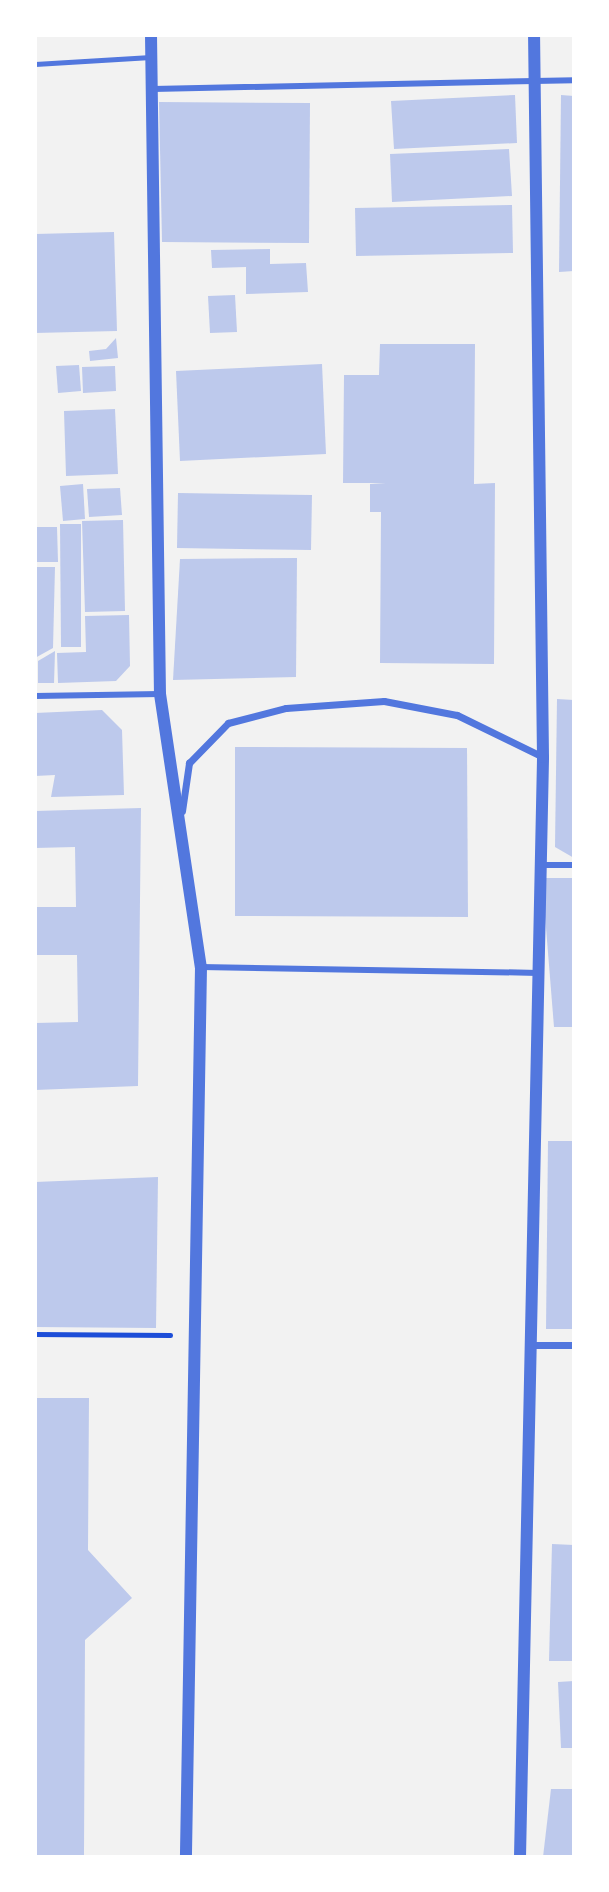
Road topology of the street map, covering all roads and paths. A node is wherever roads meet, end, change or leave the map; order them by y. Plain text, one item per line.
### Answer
1 (151, 35) edge
2 (534, 35) edge
3 (151, 57) junction
4 (35, 64) edge
5 (574, 80) edge
6 (533, 81) junction
7 (151, 89) junction
8 (160, 694) junction
9 (35, 696) edge
10 (543, 757) junction
11 (181, 819) junction
12 (540, 865) junction
13 (574, 865) edge
14 (201, 967) junction
15 (540, 973) junction
16 (35, 1334) edge
17 (199, 1335) junction
18 (534, 1345) junction
19 (574, 1345) edge
20 (186, 1857) edge
21 (520, 1857) edge

1 - 3 street
2 - 6 street
3 - 4 lane
3 - 7 street
5 - 6 street
6 - 7 street
6 - 10 street
7 - 8 street
8 - 9 street
8 - 11 street
10 - 11 street
10 - 12 street
11 - 14 street
12 - 13 street
12 - 15 street
14 - 15 street
14 - 17 street
15 - 18 street
16 - 17 path
17 - 20 street
18 - 19 street
18 - 21 street

